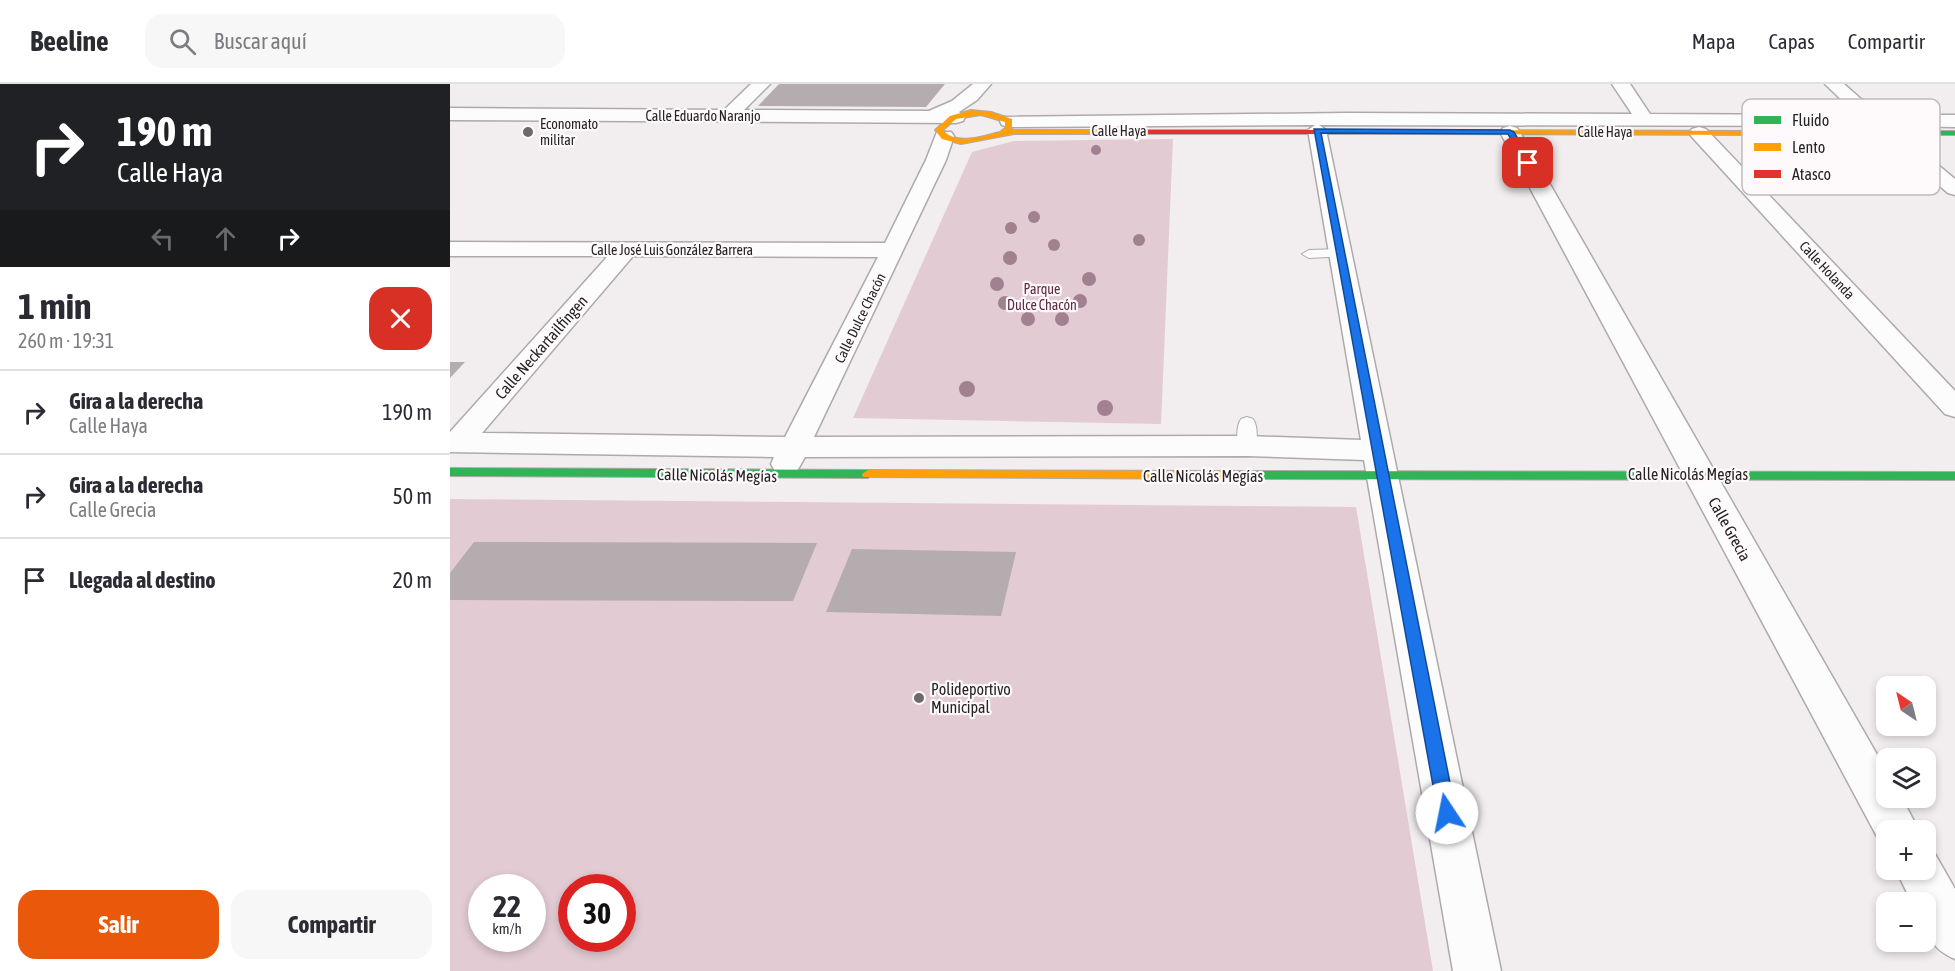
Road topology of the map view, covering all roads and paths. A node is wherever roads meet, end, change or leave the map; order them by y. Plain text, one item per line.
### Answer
1 (761, 84) edge
2 (982, 84) edge
3 (1621, 84) edge
4 (1834, 84) edge
5 (969, 99) junction
6 (1850, 99) edge
7 (450, 114) edge
8 (990, 114) junction
9 (728, 116) junction
10 (956, 117) joint
11 (1645, 120) junction
12 (1955, 121) edge
13 (1940, 122) edge
14 (1742, 123) edge
15 (450, 127) edge
16 (1006, 127) junction
17 (1317, 130) junction
18 (1510, 132) junction
19 (1742, 132) edge
20 (1940, 132) edge
21 (1699, 133) junction
22 (1955, 133) edge
23 (938, 137) junction
24 (972, 141) joint
25 (1940, 176) edge
26 (1742, 179) edge
27 (1955, 189) edge
28 (1757, 195) edge
29 (450, 249) edge
30 (893, 250) junction
31 (625, 251) junction
32 (1955, 408) edge
33 (454, 442) edge
34 (795, 447) junction
35 (1380, 463) junction
36 (450, 472) edge
37 (1700, 474) junction
38 (781, 476) junction
39 (1955, 476) edge
40 (1891, 820) edge
41 (1925, 880) edge
42 (1955, 935) edge
43 (1477, 971) edge

1 - 9 street
2 - 5 street
3 - 11 street
4 - 6 street
5 - 8 street
5 - 23 street
7 - 9 street, Calle Eduardo Naranjo
8 - 10 street
8 - 16 street
9 - 23 street, Calle Eduardo Naranjo
10 - 23 street, Calle Eduardo Naranjo
11 - 14 street
11 - 16 street
12 - 13 street
15 - 23 street, Calle Eduardo Naranjo
16 - 17 street, Calle Haya
16 - 24 street
17 - 18 street, Calle Haya
17 - 35 street
18 - 21 street, Calle Haya
18 - 37 street, Calle Grecia
19 - 21 street, Calle Haya
20 - 22 street, Calle Haya
21 - 26 street, Calle Holanda
23 - 24 street
23 - 30 street, Calle Dulce Chacón
25 - 27 street
28 - 32 street, Calle Holanda
29 - 31 street, Calle José Luis González Barrera
30 - 31 street, Calle José Luis González Barrera
30 - 34 street, Calle Dulce Chacón
31 - 33 street, Calle Neckartailfingen
33 - 34 street, Calle Nicolás Megías
34 - 35 street, Calle Nicolás Megías
34 - 38 street, Calle Dulce Chacón
35 - 37 street, Calle Nicolás Megías
35 - 38 street, Calle Nicolás Megías
35 - 43 street
36 - 38 street, Calle Nicolás Megías
37 - 39 street, Calle Nicolás Megías
37 - 40 street, Calle Grecia
41 - 42 street

